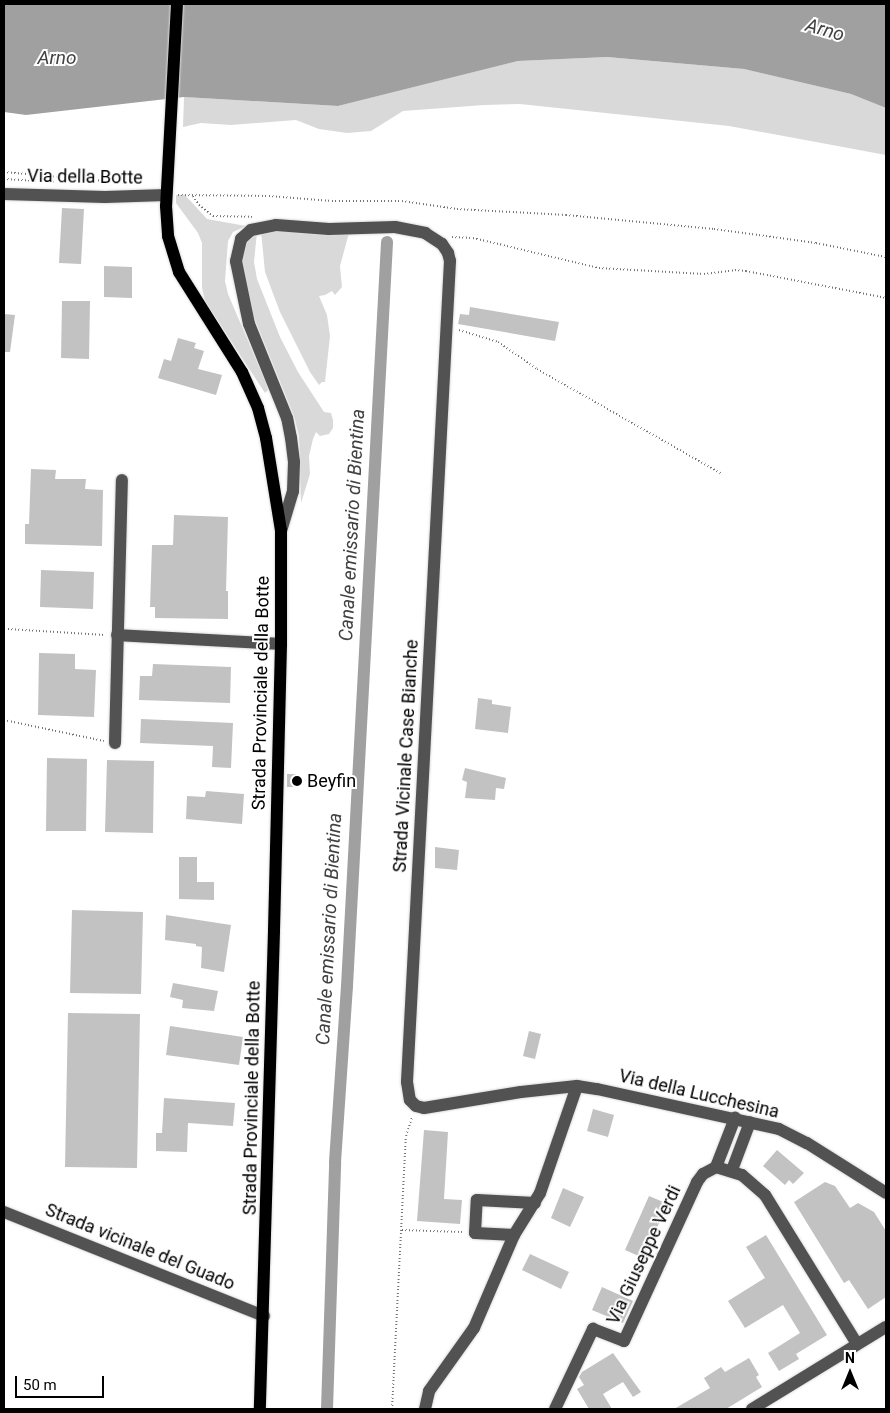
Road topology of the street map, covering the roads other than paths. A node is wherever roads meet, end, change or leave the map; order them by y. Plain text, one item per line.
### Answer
1 (177, 4) edge
2 (4, 194) edge
3 (166, 195) junction
4 (122, 480) dead end
5 (281, 531) junction
6 (118, 635) junction
7 (281, 644) junction
8 (115, 743) road end
9 (577, 1086) junction
10 (735, 1118) junction
11 (750, 1122) junction
12 (716, 1167) junction
13 (732, 1170) junction
14 (886, 1194) edge
15 (535, 1203) junction
16 (4, 1212) edge
17 (514, 1235) junction
18 (264, 1316) junction
19 (886, 1327) edge
20 (858, 1344) junction
21 (260, 1409) edge
22 (425, 1409) edge
23 (555, 1409) edge
24 (752, 1409) edge

1 - 3 main road, Strada Provinciale della Botte
2 - 3 street, Via della Botte
3 - 5 main road, Strada Provinciale della Botte
4 - 6 street
5 - 7 main road, Strada Provinciale della Botte
5 - 9 street, Strada Vicinale Case Bianche
6 - 7 street
6 - 8 street
7 - 18 main road, Strada Provinciale della Botte
9 - 10 street, Via della Lucchesina
9 - 15 street
10 - 11 street, Via della Lucchesina
10 - 12 street
11 - 13 street
11 - 14 street, Via della Lucchesina
12 - 13 street
12 - 23 street, Via Giuseppe Verdi
13 - 20 street
15 - 17 street
15 - 17 street
16 - 18 street, Strada vicinale del Guado
17 - 22 street
18 - 21 main road, Strada Provinciale della Botte
19 - 20 street
20 - 24 street

